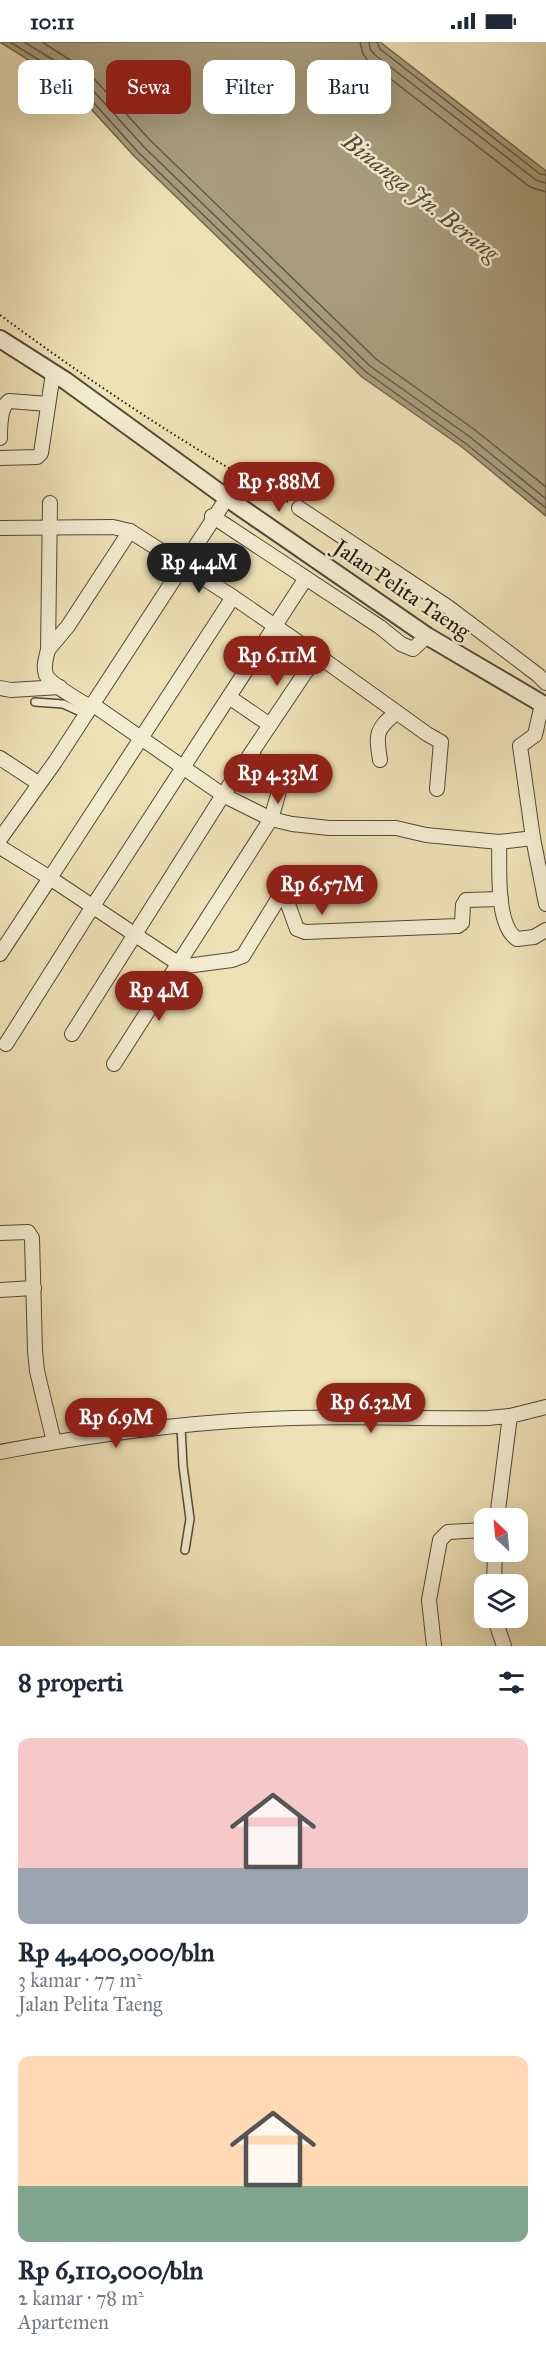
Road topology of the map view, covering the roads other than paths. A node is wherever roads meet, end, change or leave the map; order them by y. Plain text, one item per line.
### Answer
1 (0, 339) edge
2 (53, 373) junction
3 (48, 404) junction
4 (0, 438) edge
5 (0, 458) edge
6 (226, 498) junction
7 (50, 503) dead end
8 (298, 508) road end
9 (212, 516) junction
10 (0, 528) edge
11 (49, 529) junction
12 (130, 531) junction
13 (182, 564) junction
14 (306, 578) junction
15 (233, 597) junction
16 (275, 627) junction
17 (428, 636) junction
18 (48, 650) junction
19 (317, 655) junction
20 (546, 683) edge
21 (60, 687) junction
22 (0, 688) edge
23 (229, 697) junction
24 (35, 702) dead end
25 (544, 705) edge
26 (89, 708) junction
27 (396, 713) junction
28 (270, 725) junction
29 (140, 738) junction
30 (251, 755) junction
31 (0, 758) edge
32 (380, 760) dead end
33 (316, 764) dead end
34 (183, 768) junction
35 (282, 781) junction
36 (38, 783) junction
37 (437, 789) dead end
38 (223, 795) junction
39 (271, 819) junction
40 (0, 839) edge
41 (538, 841) edge
42 (499, 842) junction
43 (0, 847) edge
44 (50, 878) junction
45 (501, 899) junction
46 (546, 904) edge
47 (93, 906) junction
48 (546, 930) edge
49 (134, 935) junction
50 (0, 954) edge
51 (178, 964) junction
52 (72, 1034) dead end
53 (6, 1044) dead end
54 (114, 1064) dead end
55 (0, 1233) edge
56 (34, 1288) junction
57 (0, 1290) edge
58 (546, 1407) edge
59 (510, 1416) junction
60 (181, 1427) junction
61 (54, 1442) junction
62 (0, 1452) edge
63 (498, 1508) edge
64 (474, 1531) edge
65 (185, 1550) dead end
66 (498, 1628) edge
67 (434, 1646) edge
68 (504, 1646) edge

1 - 2 street, Jalan Pelita Taeng
2 - 3 street
2 - 6 street, Jalan Pelita Taeng
3 - 4 street
3 - 5 street
6 - 9 street
6 - 17 street, Jalan Pelita Taeng
7 - 11 street
8 - 20 street
9 - 13 street
9 - 14 street
10 - 11 street
11 - 12 street
11 - 18 street
12 - 13 street
12 - 18 street
13 - 15 street
13 - 26 street
14 - 16 street
14 - 17 street
15 - 16 street
15 - 29 street
16 - 19 street
16 - 23 street
17 - 25 street, Jalan Pelita Taeng
18 - 21 street
19 - 27 street
19 - 28 street
21 - 22 street
21 - 26 street
23 - 28 street
23 - 34 street
24 - 26 lane
25 - 41 street
26 - 29 street
26 - 36 street
27 - 32 street
27 - 37 street
28 - 30 street
29 - 34 street
29 - 44 street
30 - 35 street
30 - 38 street
31 - 36 street
33 - 35 street
34 - 38 street
34 - 47 street
35 - 39 street
36 - 40 street
38 - 39 street
38 - 49 street
39 - 42 street
39 - 51 street
41 - 42 street
41 - 46 street
42 - 45 street
43 - 44 street
44 - 47 street
44 - 50 street
45 - 48 street
45 - 51 street
47 - 49 street
47 - 53 street
49 - 51 street
49 - 52 street
51 - 54 street
55 - 56 street
56 - 57 street
56 - 61 street
58 - 59 street
59 - 60 street
59 - 63 street
60 - 61 street
60 - 65 lane
61 - 62 street
64 - 67 street
66 - 68 street

